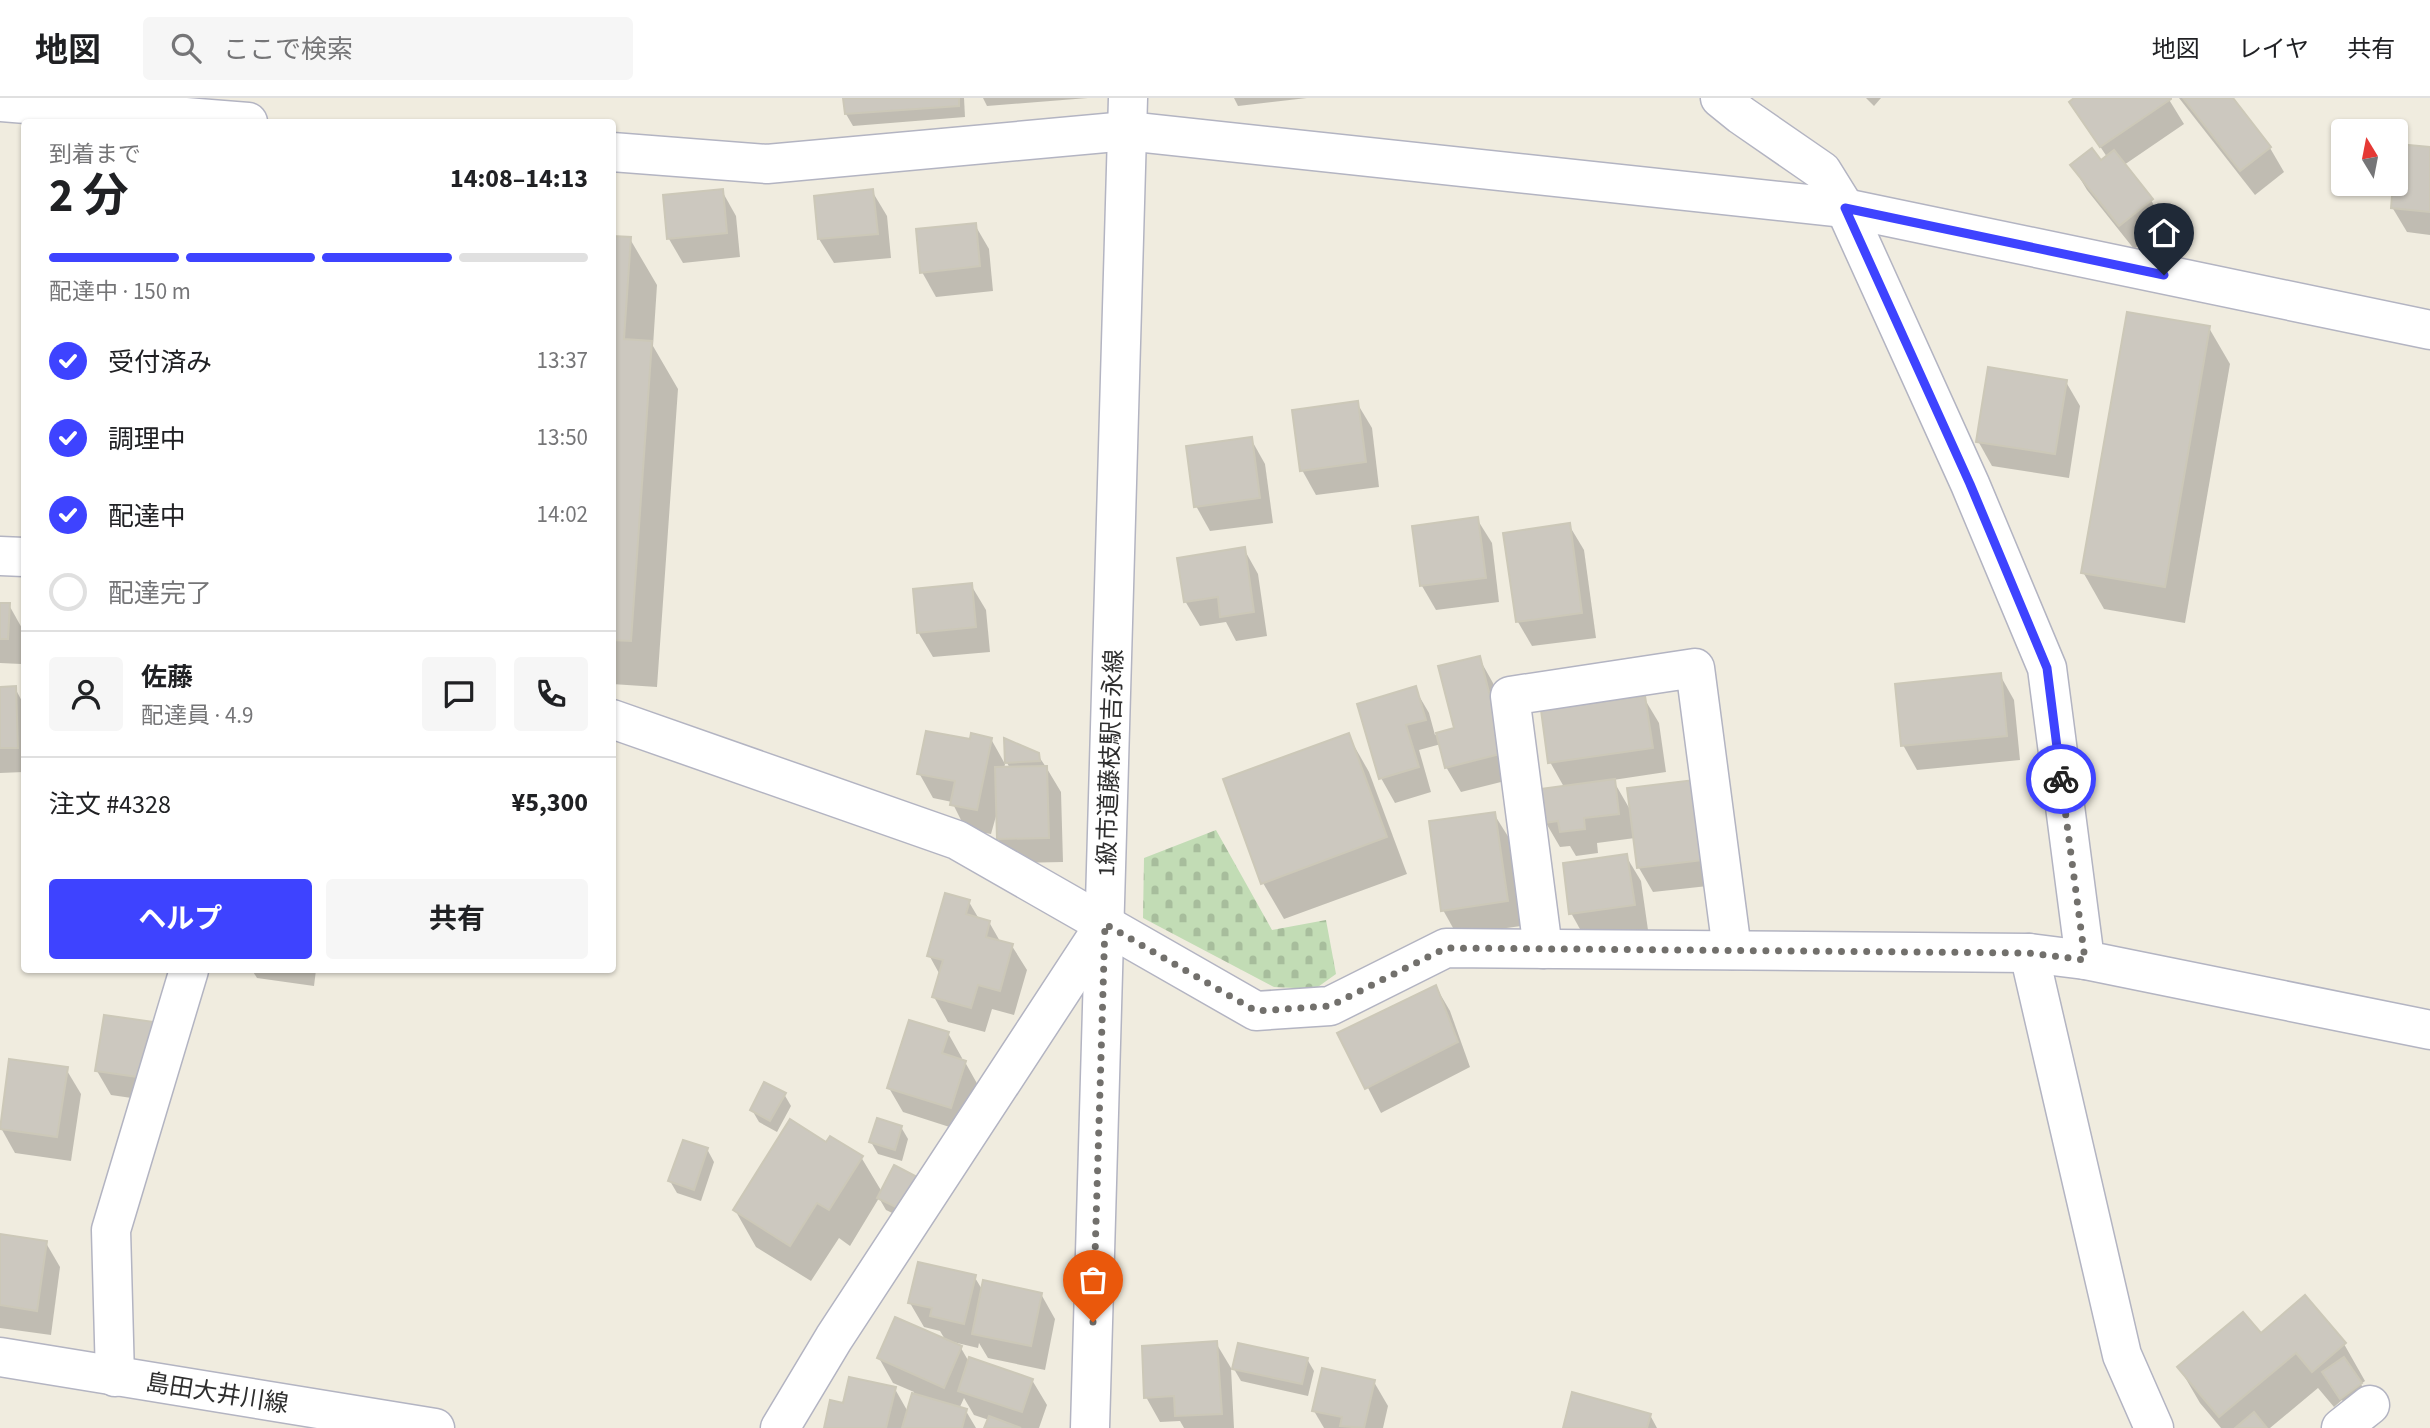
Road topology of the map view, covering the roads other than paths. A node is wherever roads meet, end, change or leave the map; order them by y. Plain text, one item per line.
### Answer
1 (1720, 98) edge
2 (0, 102) edge
3 (1127, 115) edge
4 (211, 119) edge
5 (616, 152) edge
6 (1845, 208) junction
7 (2430, 330) edge
8 (0, 556) edge
9 (21, 557) edge
10 (616, 720) edge
11 (1105, 924) junction
12 (1543, 948) junction
13 (1732, 950) junction
14 (2029, 953) junction
15 (2085, 960) junction
16 (188, 973) edge
17 (2430, 1030) edge
18 (0, 1357) edge
19 (115, 1377) junction
20 (435, 1428) edge
21 (780, 1428) edge
22 (1090, 1428) edge
23 (2154, 1428) edge

1 - 6 street
2 - 4 street
3 - 5 street
3 - 6 street
3 - 11 street, 1級市道藤枝駅吉永線
6 - 7 street
6 - 15 street
8 - 9 street
10 - 11 street
11 - 12 street
11 - 21 street
11 - 22 street, 1級市道藤枝駅吉永線
12 - 13 street
12 - 13 street
13 - 14 street
14 - 15 street
14 - 23 street
15 - 17 street
16 - 19 street
18 - 19 street, 島田大井川線
19 - 20 street, 島田大井川線

